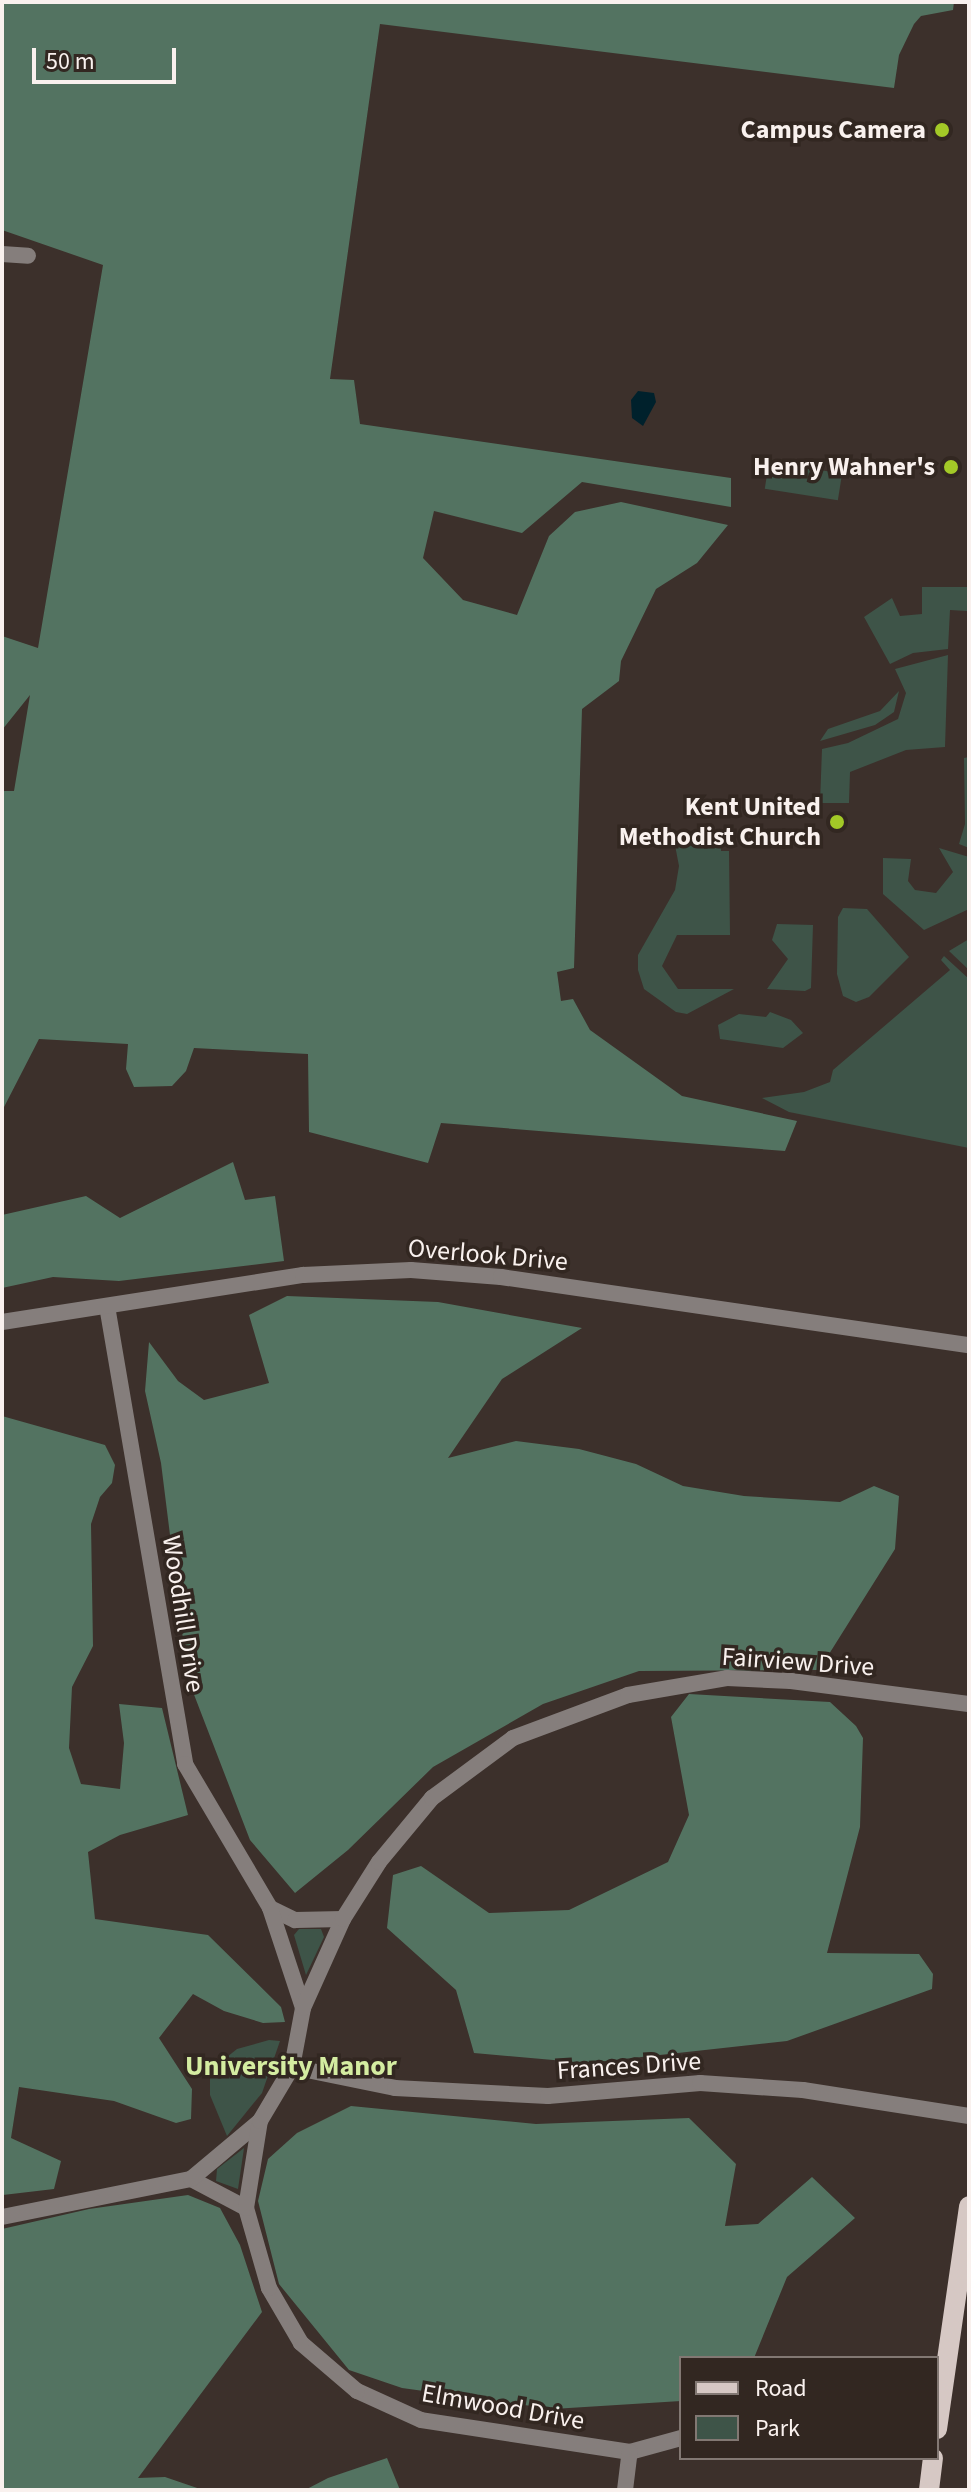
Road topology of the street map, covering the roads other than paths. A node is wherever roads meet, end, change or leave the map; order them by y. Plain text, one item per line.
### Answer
1 (2, 254) edge
2 (28, 256) dead end
3 (107, 1306) junction
4 (2, 1322) edge
5 (969, 1345) edge
6 (969, 1704) edge
7 (270, 1908) junction
8 (343, 1919) junction
9 (303, 2008) junction
10 (292, 2067) junction
11 (969, 2116) edge
12 (260, 2121) junction
13 (191, 2179) junction
14 (969, 2206) edge
15 (246, 2208) junction
16 (2, 2217) edge
17 (965, 2258) edge
18 (963, 2293) edge
19 (939, 2419) edge
20 (679, 2439) edge
21 (630, 2452) junction
22 (933, 2460) edge
23 (625, 2490) edge
24 (929, 2490) edge

1 - 2 street
3 - 4 street, Overlook Drive
3 - 5 street, Overlook Drive
3 - 7 street, Woodhill Drive
6 - 8 street, Fairview Drive
7 - 8 street
7 - 9 street, Woodhill Drive
8 - 9 street, Fairview Drive
9 - 10 street, Fairview Drive
10 - 11 street, Frances Drive
10 - 12 street, Elmwood Drive
12 - 13 street
12 - 15 street, Elmwood Drive
13 - 15 street
13 - 16 street
14 - 17 main road
15 - 21 street, Elmwood Drive
17 - 18 main road
18 - 19 main road
20 - 21 street, Elmwood Drive
21 - 23 street
22 - 24 main road

